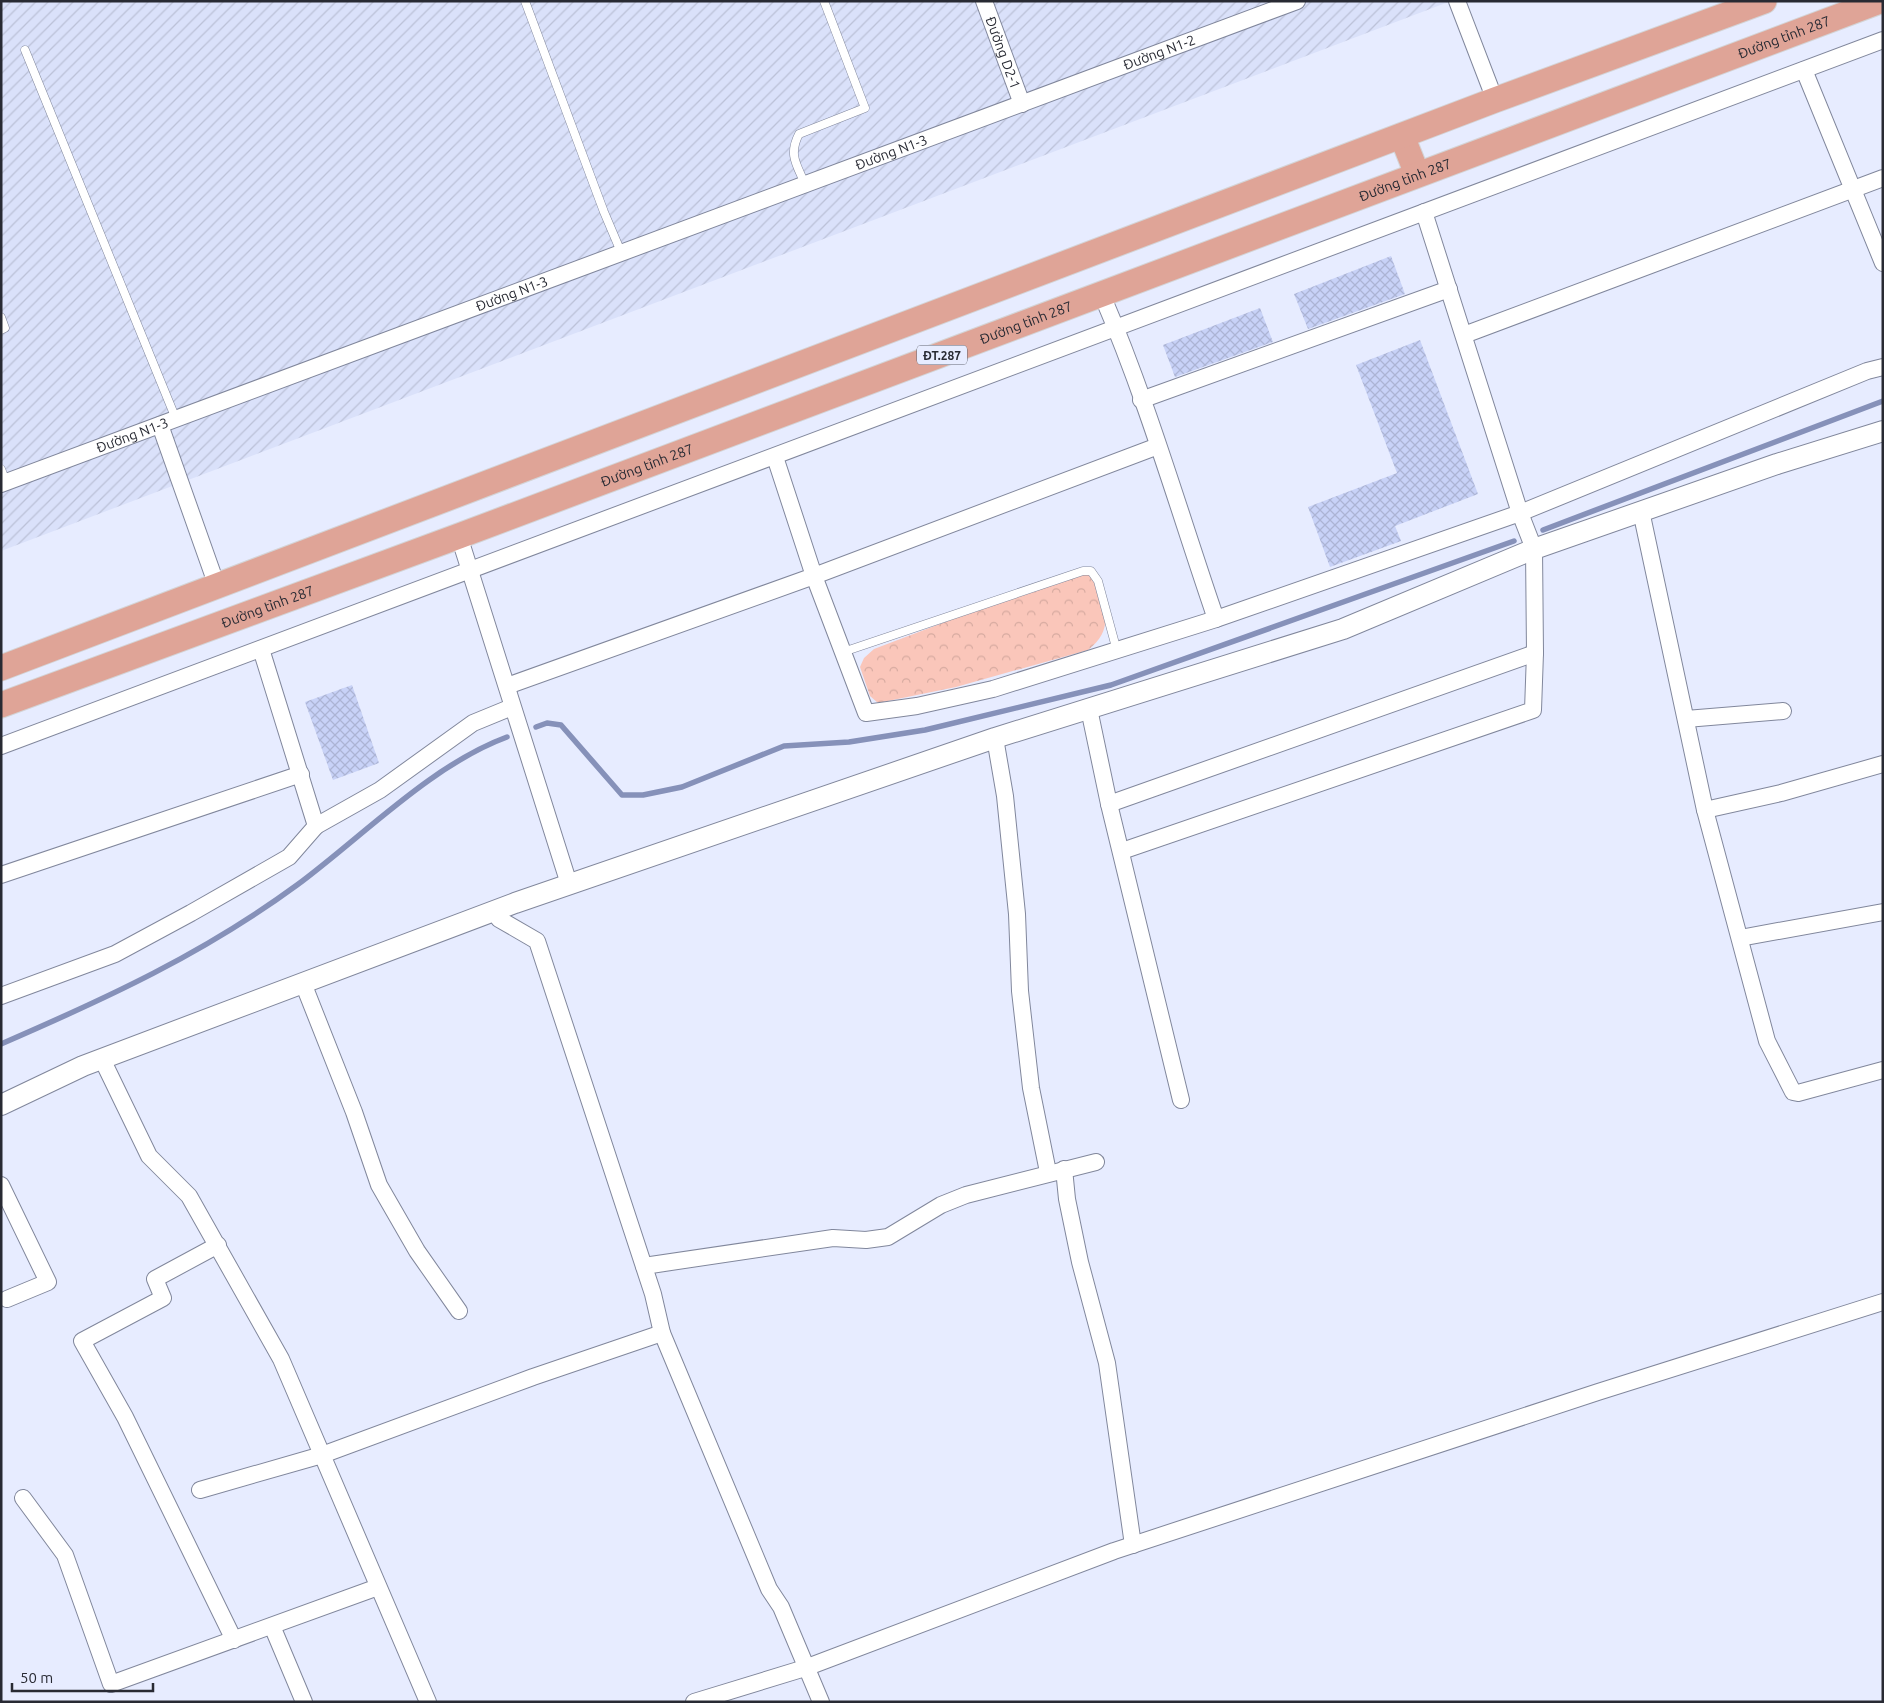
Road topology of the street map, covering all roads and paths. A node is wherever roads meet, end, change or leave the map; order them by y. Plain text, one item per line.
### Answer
1 (525, 1) edge
2 (824, 1) edge
3 (984, 1) edge
4 (1297, 1) edge
5 (1457, 1) edge
6 (1764, 1) edge
7 (1880, 1) edge
8 (1883, 40) edge
9 (25, 50) dead end
10 (1804, 70) junction
11 (1495, 100) junction
12 (1022, 104) junction
13 (1402, 136) junction
14 (1417, 174) junction
15 (1883, 178) edge
16 (805, 184) junction
17 (1852, 189) junction
18 (1424, 212) junction
19 (622, 252) junction
20 (1883, 263) edge
21 (1449, 289) junction
22 (1102, 295) junction
23 (1, 317) edge
24 (1116, 329) junction
25 (1, 330) edge
26 (1464, 335) junction
27 (1883, 367) edge
28 (1141, 400) junction
29 (176, 418) junction
30 (160, 425) junction
31 (1883, 431) edge
32 (1158, 446) junction
33 (775, 457) junction
34 (3, 478) edge
35 (1641, 512) junction
36 (1520, 513) junction
37 (459, 536) junction
38 (1534, 548) junction
39 (470, 570) junction
40 (814, 576) junction
41 (216, 586) junction
42 (1216, 619) junction
43 (260, 649) junction
44 (1116, 651) junction
45 (842, 653) junction
46 (1535, 653) junction
47 (1, 668) edge
48 (507, 686) junction
49 (1, 705) edge
50 (512, 707) junction
51 (1089, 709) junction
52 (1783, 711) dead end
53 (1686, 719) junction
54 (995, 738) junction
55 (1, 746) edge
56 (1883, 764) edge
57 (301, 774) junction
58 (1109, 804) junction
59 (1705, 810) junction
60 (316, 826) junction
61 (1122, 851) junction
62 (1, 875) edge
63 (568, 884) junction
64 (494, 911) junction
65 (1883, 912) edge
66 (1740, 938) junction
67 (303, 983) junction
68 (1, 996) edge
69 (102, 1059) junction
70 (1883, 1070) edge
71 (1181, 1100) dead end
72 (1, 1104) edge
73 (1096, 1162) dead end
74 (1056, 1171) junction
75 (1, 1185) edge
76 (218, 1245) junction
77 (644, 1266) junction
78 (7, 1299) dead end
79 (1883, 1302) edge
80 (459, 1311) dead end
81 (662, 1333) junction
82 (322, 1455) junction
83 (200, 1490) dead end
84 (23, 1498) dead end
85 (1133, 1545) junction
86 (378, 1587) junction
87 (272, 1626) junction
88 (234, 1640) junction
89 (806, 1668) junction
90 (304, 1702) edge
91 (428, 1702) edge
92 (694, 1702) edge
93 (821, 1702) edge

1 - 19 lane
2 - 16 lane
3 - 12 street, Đường D2-1
4 - 12 street, Đường N1-2
5 - 11 street
6 - 11 main road
7 - 14 main road, Đường tỉnh 287 / ĐT.287
8 - 10 street
9 - 29 lane
10 - 17 street
10 - 18 street
11 - 13 main road
12 - 16 street, Đường N1-3
13 - 14 main road
13 - 41 main road
14 - 22 main road, Đường tỉnh 287 / ĐT.287
15 - 17 street
16 - 19 street, Đường N1-3
17 - 20 street
17 - 26 street
18 - 21 street
18 - 24 street
19 - 29 street, Đường N1-3
21 - 26 street
21 - 28 street
22 - 24 street
22 - 37 main road, Đường tỉnh 287 / ĐT.287
23 - 25 lane
24 - 28 street
24 - 33 street
26 - 36 street
27 - 36 street
28 - 32 street
29 - 30 street, Đường N1-3
30 - 34 street, Đường N1-3
30 - 41 street
31 - 35 street
32 - 40 street
32 - 42 street
33 - 39 street
33 - 40 street
35 - 38 street
35 - 53 street
36 - 38 street
36 - 42 street
37 - 39 street
37 - 49 main road, Đường tỉnh 287 / ĐT.287
38 - 46 street
38 - 51 street
39 - 43 street
39 - 48 street
40 - 45 street
40 - 48 street
41 - 47 main road
42 - 44 street
43 - 55 street
43 - 57 street
44 - 45 street
44 - 45 lane
46 - 58 street
46 - 61 street
48 - 50 street
50 - 60 street
50 - 63 street
51 - 54 street
51 - 58 street
52 - 53 street
53 - 59 street
54 - 63 street
54 - 74 street
56 - 59 street
57 - 60 street
57 - 62 street
58 - 61 street
59 - 66 street
60 - 68 street
61 - 71 street
63 - 64 street
64 - 67 street
64 - 77 street
65 - 66 street
66 - 70 street
67 - 69 street
67 - 80 street
69 - 72 street
69 - 76 street
73 - 74 street
74 - 77 street
74 - 85 street
75 - 78 street
76 - 82 street
76 - 88 street
77 - 81 street
79 - 85 street
81 - 82 street
81 - 89 street
82 - 83 street
82 - 86 street
84 - 88 street
85 - 89 street
86 - 87 street
86 - 91 street
87 - 88 street
87 - 90 street
89 - 92 street
89 - 93 street

